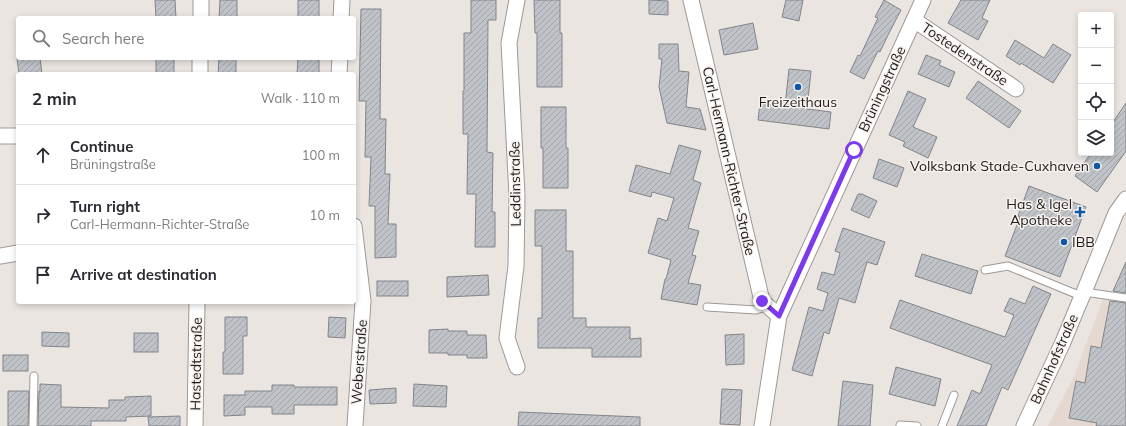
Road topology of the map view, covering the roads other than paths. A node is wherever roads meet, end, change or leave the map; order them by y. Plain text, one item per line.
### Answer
1 (201, 0) edge
2 (342, 0) edge
3 (517, 0) edge
4 (691, 0) edge
5 (923, 0) edge
6 (201, 16) edge
7 (341, 16) edge
8 (914, 20) junction
9 (200, 60) edge
10 (340, 60) edge
11 (200, 72) edge
12 (339, 72) edge
13 (1016, 89) dead end
14 (0, 136) edge
15 (16, 136) edge
16 (1126, 199) edge
17 (356, 243) edge
18 (16, 253) edge
19 (0, 256) edge
20 (985, 270) dead end
21 (1083, 294) junction
22 (1126, 298) edge
23 (197, 304) edge
24 (707, 307) dead end
25 (773, 311) junction
26 (517, 366) dead end
27 (34, 376) dead end
28 (954, 395) dead end
29 (32, 426) edge
30 (196, 426) edge
31 (355, 426) edge
32 (762, 426) edge
33 (900, 426) edge
34 (916, 426) edge
35 (942, 426) edge
36 (1024, 426) edge

1 - 6 street
2 - 7 street
3 - 26 street, Leddinstraße
4 - 25 street, Carl-Hermann-Richter-Straße
5 - 8 street, Brüningstraße
8 - 13 street, Tostedenstraße
8 - 25 street, Brüningstraße
9 - 11 street
10 - 12 street
14 - 15 street
16 - 21 street, Bahnhofstraße
17 - 31 street, Weberstraße
18 - 19 street
20 - 21 lane
21 - 22 lane
21 - 36 street, Bahnhofstraße
23 - 30 street, Hastedtstraße
24 - 25 lane
25 - 32 street, Brüningstraße
27 - 29 lane
28 - 35 lane
33 - 34 lane

